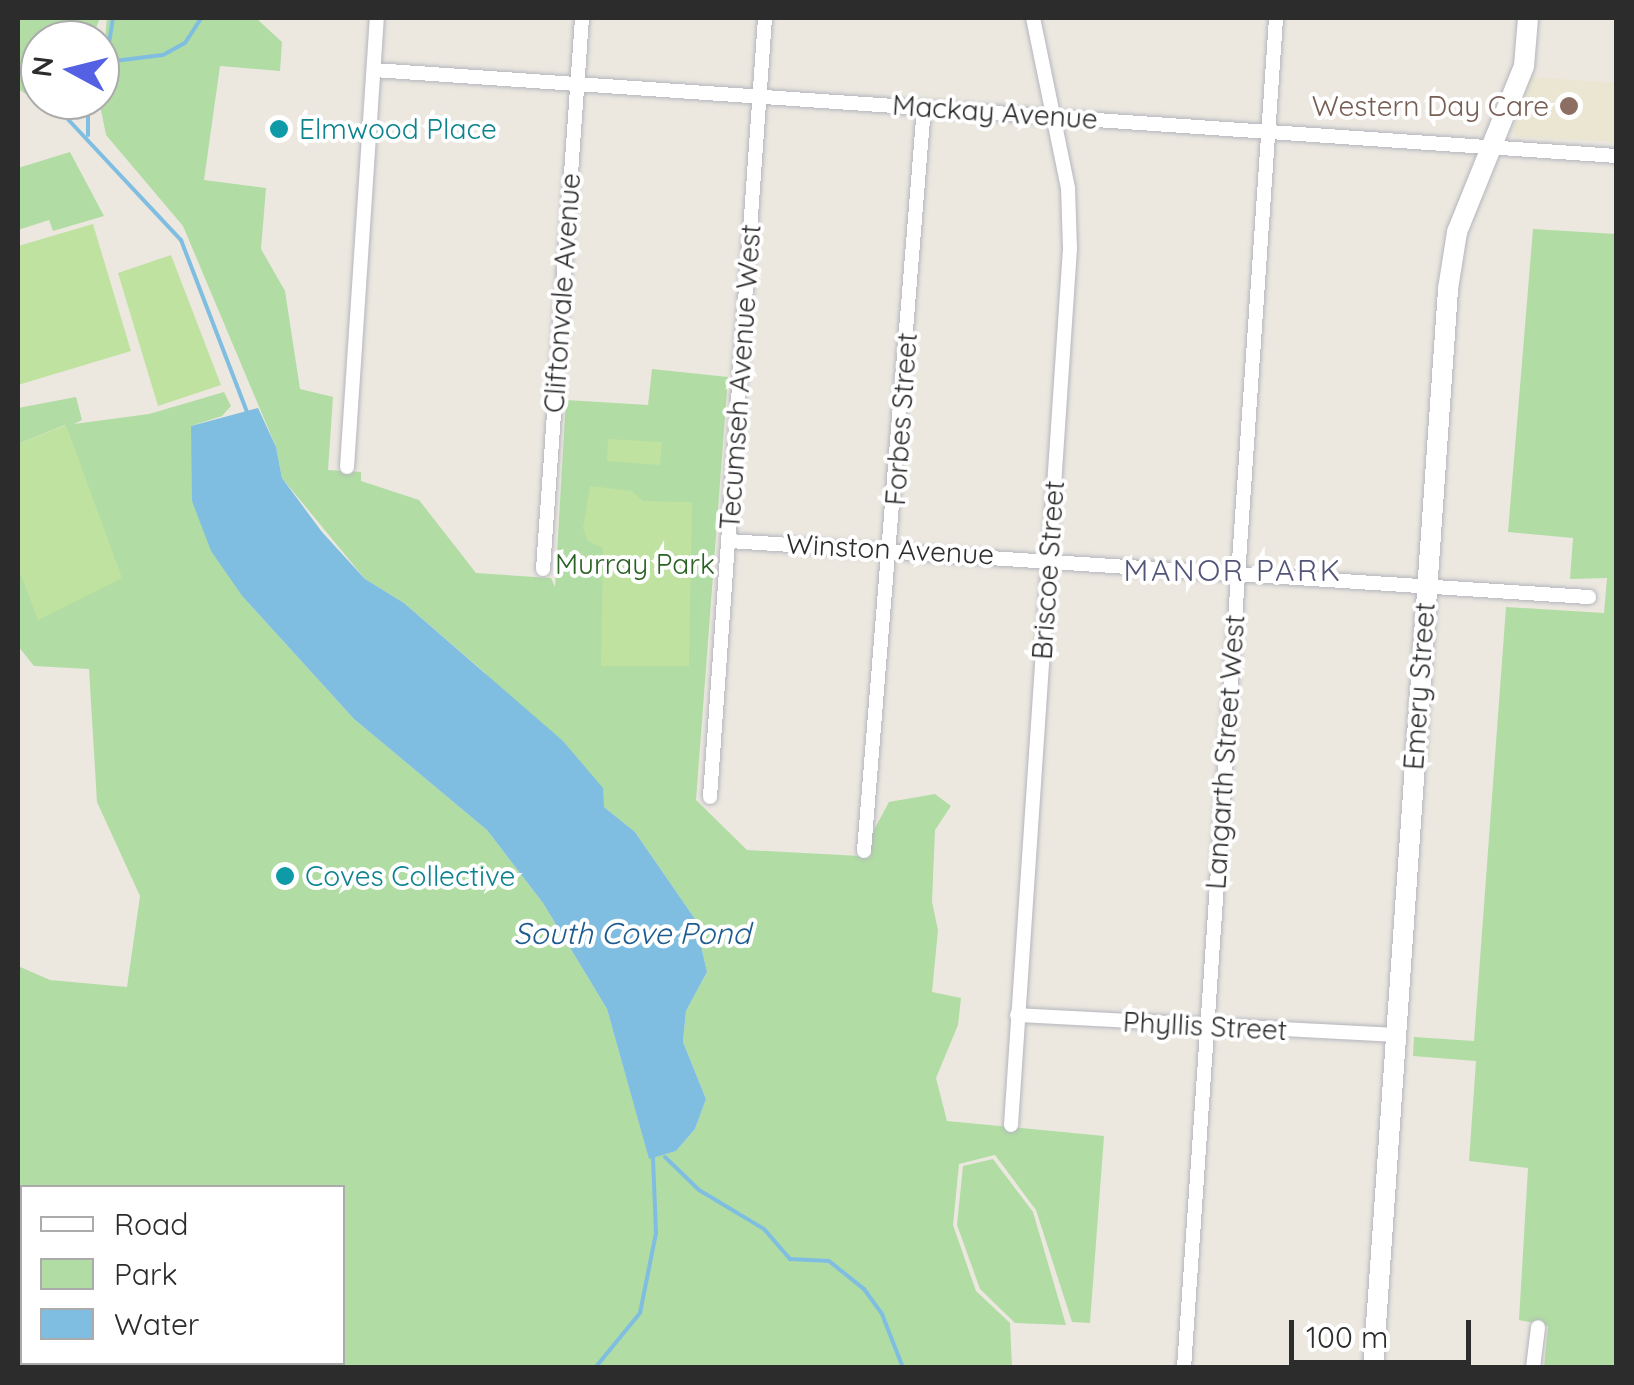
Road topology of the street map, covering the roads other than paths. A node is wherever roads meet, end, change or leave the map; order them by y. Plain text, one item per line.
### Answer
1 (377, 18) edge
2 (582, 18) edge
3 (765, 18) edge
4 (1033, 18) edge
5 (1276, 18) edge
6 (1528, 18) edge
7 (374, 70) junction
8 (577, 84) junction
9 (759, 95) junction
10 (924, 107) junction
11 (1050, 116) junction
12 (1268, 134) junction
13 (1493, 148) junction
14 (1616, 156) edge
15 (347, 467) dead end
16 (729, 541) junction
17 (891, 549) junction
18 (1049, 557) junction
19 (542, 569) dead end
20 (1237, 572) junction
21 (1427, 582) junction
22 (1589, 597) dead end
23 (710, 797) dead end
24 (864, 850) dead end
25 (1017, 1015) junction
26 (1207, 1027) junction
27 (1394, 1035) junction
28 (1011, 1125) dead end
29 (1538, 1327) dead end
30 (1184, 1368) edge
31 (1373, 1368) edge
32 (1534, 1368) edge

1 - 7 street
2 - 8 street, Cliftonvale Avenue
3 - 9 street, Tecumseh Avenue West
4 - 11 street, Briscoe Street
5 - 12 street, Langarth Street West
6 - 13 street, Emery Street
7 - 8 street, Mackay Avenue
7 - 15 street
8 - 9 street, Mackay Avenue
8 - 19 street, Cliftonvale Avenue
9 - 10 street, Mackay Avenue
9 - 16 street, Tecumseh Avenue West
10 - 11 street, Mackay Avenue
10 - 17 street, Forbes Street
11 - 12 street, Mackay Avenue
11 - 18 street, Briscoe Street
12 - 13 street, Mackay Avenue
12 - 20 street, Langarth Street West
13 - 14 street, Mackay Avenue
13 - 21 street, Emery Street
16 - 17 street, Winston Avenue
16 - 23 street, Tecumseh Avenue West
17 - 18 street, Winston Avenue
17 - 24 street, Forbes Street
18 - 20 street, Winston Avenue
18 - 25 street, Briscoe Street
20 - 21 street, Winston Avenue
20 - 26 street, Langarth Street West
21 - 22 street, Winston Avenue
21 - 27 street, Emery Street
25 - 26 street, Phyllis Street
25 - 28 street, Briscoe Street
26 - 27 street, Phyllis Street
26 - 30 street, Langarth Street West
27 - 31 street, Emery Street
29 - 32 street

